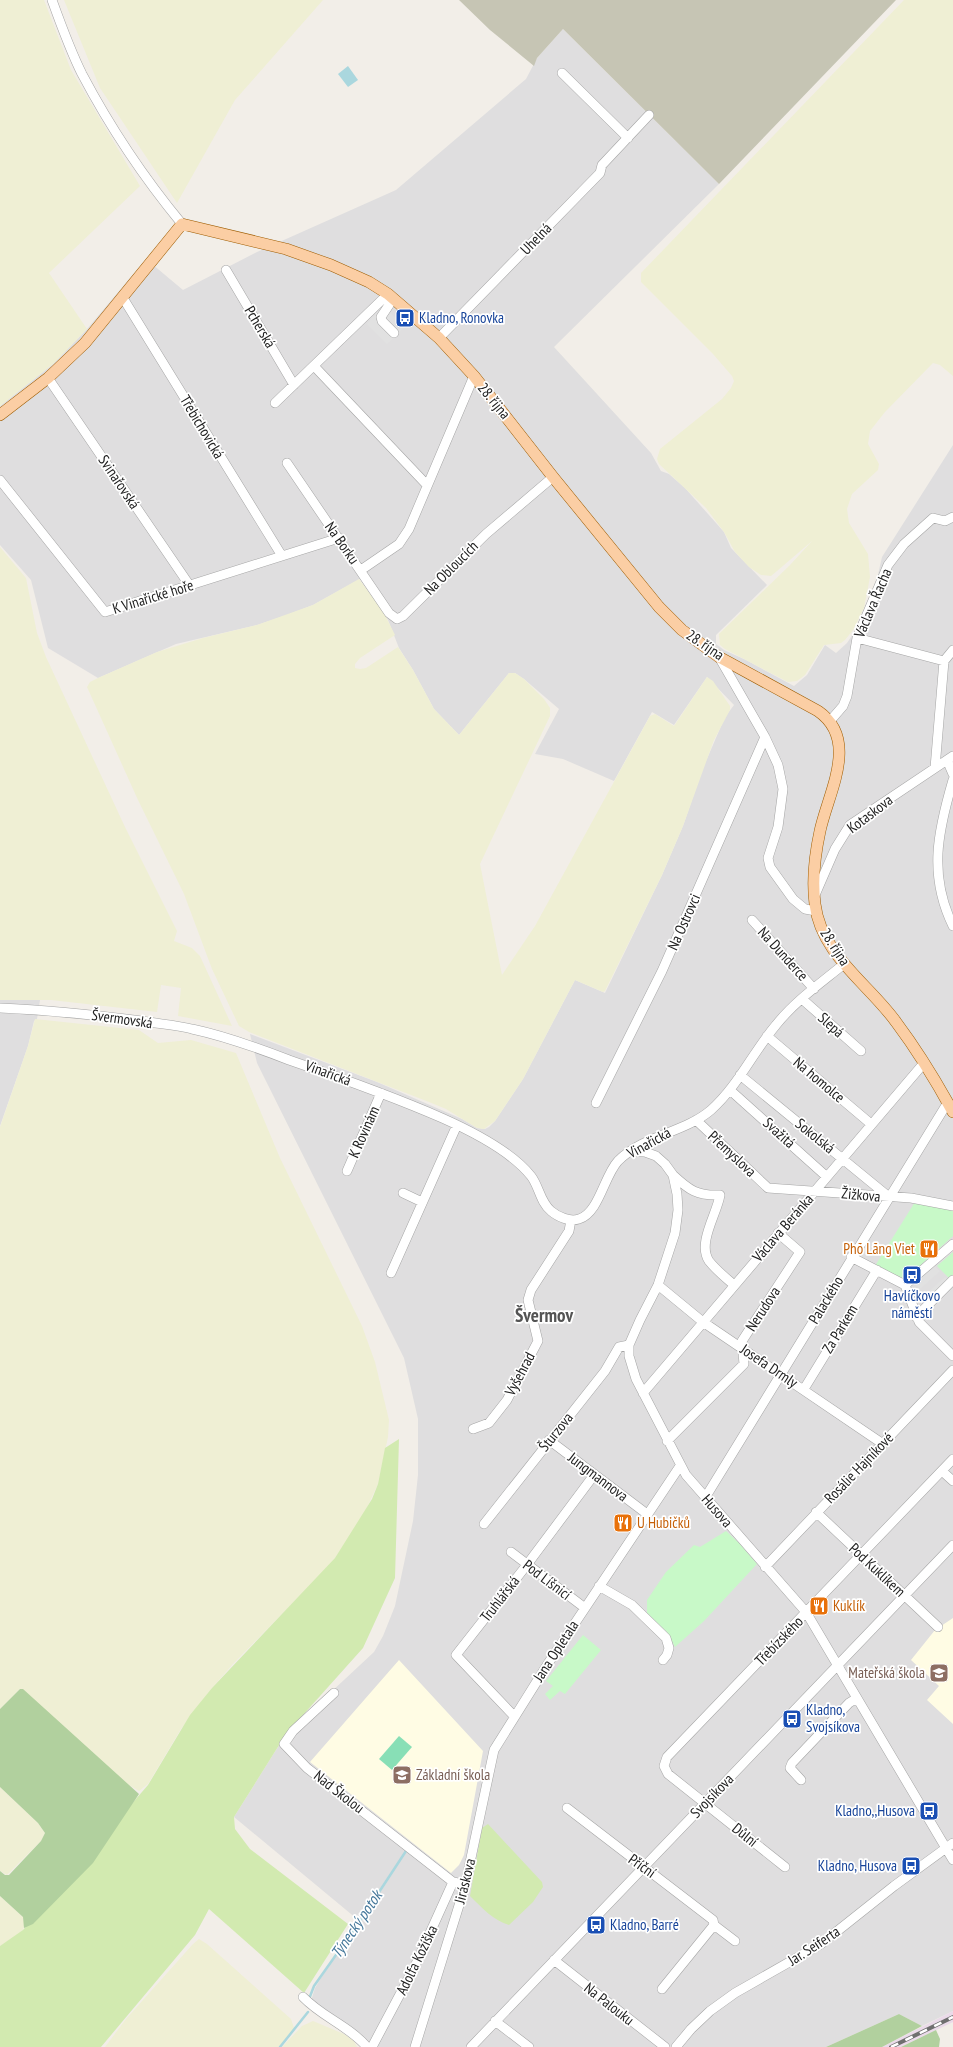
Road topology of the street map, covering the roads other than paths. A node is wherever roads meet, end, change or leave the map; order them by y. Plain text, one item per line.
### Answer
1 (52, 0) edge
2 (562, 73) dead end
3 (650, 115) dead end
4 (628, 138) junction
5 (182, 224) junction
6 (226, 270) dead end
7 (391, 296) junction
8 (122, 298) junction
9 (394, 333) dead end
10 (439, 338) junction
11 (314, 366) junction
12 (474, 376) junction
13 (48, 378) junction
14 (294, 385) junction
15 (275, 403) dead end
16 (0, 415) edge
17 (287, 463) dead end
18 (553, 477) junction
19 (0, 480) edge
20 (427, 485) junction
21 (953, 517) edge
22 (338, 538) junction
23 (282, 556) junction
24 (361, 570) junction
25 (190, 586) junction
26 (857, 638) junction
27 (953, 650) edge
28 (719, 657) junction
29 (944, 661) junction
30 (830, 721) junction
31 (764, 737) junction
32 (951, 760) edge
33 (935, 768) junction
34 (953, 774) edge
35 (953, 780) edge
36 (815, 895) junction
37 (816, 911) junction
38 (752, 920) dead end
39 (953, 926) edge
40 (844, 964) junction
41 (814, 989) junction
42 (802, 999) junction
43 (0, 1008) edge
44 (767, 1036) junction
45 (242, 1043) joint
46 (861, 1051) dead end
47 (924, 1063) junction
48 (740, 1075) junction
49 (730, 1090) junction
50 (381, 1093) junction
51 (596, 1103) dead end
52 (950, 1107) edge
53 (696, 1120) junction
54 (871, 1124) junction
55 (457, 1125) junction
56 (631, 1151) junction
57 (842, 1158) junction
58 (347, 1171) dead end
59 (672, 1175) junction
60 (827, 1177) junction
61 (768, 1188) joint
62 (815, 1191) junction
63 (403, 1193) dead end
64 (889, 1197) junction
65 (422, 1202) junction
66 (953, 1206) edge
67 (571, 1220) junction
68 (778, 1233) junction
69 (953, 1244) edge
70 (852, 1257) junction
71 (877, 1270) junction
72 (392, 1273) dead end
73 (953, 1280) edge
74 (658, 1285) junction
75 (734, 1285) junction
76 (905, 1285) junction
77 (916, 1317) junction
78 (703, 1322) junction
79 (629, 1345) junction
80 (743, 1347) junction
81 (953, 1356) edge
82 (953, 1370) edge
83 (781, 1374) junction
84 (804, 1389) junction
85 (643, 1393) junction
86 (473, 1429) dead end
87 (549, 1440) junction
88 (667, 1441) junction
89 (882, 1444) junction
90 (953, 1459) edge
91 (680, 1466) junction
92 (942, 1471) junction
93 (594, 1475) junction
94 (953, 1481) edge
95 (705, 1498) junction
96 (816, 1512) junction
97 (647, 1514) junction
98 (484, 1524) dead end
99 (953, 1545) edge
100 (511, 1552) dead end
101 (861, 1554) junction
102 (526, 1566) junction
103 (765, 1567) junction
104 (599, 1586) junction
105 (904, 1595) junction
106 (584, 1608) junction
107 (806, 1612) junction
108 (938, 1627) dead end
109 (663, 1660) dead end
110 (838, 1666) junction
111 (334, 1693) dead end
112 (857, 1698) junction
113 (514, 1716) junction
114 (801, 1780) dead end
115 (706, 1803) junction
116 (567, 1808) dead end
117 (950, 1846) edge
118 (953, 1860) edge
119 (785, 1867) dead end
120 (643, 1868) junction
121 (453, 1882) junction
122 (465, 1886) junction
123 (714, 1925) junction
124 (735, 1941) dead end
125 (554, 1960) junction
126 (662, 1989) dead end
127 (303, 1997) dead end
128 (495, 2021) junction
129 (367, 2047) edge
130 (372, 2047) edge
131 (415, 2047) edge
132 (471, 2047) edge
133 (529, 2047) edge
134 (664, 2047) edge
135 (676, 2047) edge

1 - 5 street
2 - 4 street
3 - 4 street, Uhelná
4 - 10 street, Uhelná
5 - 7 main road, 28. října
5 - 8 main road
6 - 14 street, Pcherská
7 - 9 street
7 - 10 main road, 28. října
7 - 11 street
8 - 13 main road
8 - 23 street, Třebichovická
10 - 12 main road, 28. října
11 - 14 street
11 - 20 street
12 - 18 main road, 28. října
12 - 20 street, Na Borku
13 - 16 main road
13 - 25 street, Svinařovská
14 - 15 street
17 - 22 street, Na Borku
18 - 24 street, Na Obloucích
18 - 28 main road, 28. října
19 - 25 street, K Vinařické hoře
20 - 24 street, Na Borku
21 - 26 street, Václava Řacha
22 - 23 street, K Vinařické hoře
22 - 24 street, Na Borku
23 - 25 street, K Vinařické hoře
26 - 29 street
26 - 30 street, Václava Řacha
27 - 29 street
28 - 30 main road, 28. října
28 - 31 street
29 - 33 street
30 - 36 main road, 28. října
31 - 37 street
31 - 51 street, Na Ostrovci
32 - 33 street, Kotaskova
32 - 34 street
33 - 36 street, Kotaskova
35 - 39 street
36 - 37 main road, 28. října
37 - 40 main road, 28. října
38 - 41 street, Na Dunderce
40 - 41 street, Vinařická
40 - 47 main road, 28. října
41 - 42 street, Vinařická
42 - 44 street, Vinařická
42 - 46 street, Slepá
43 - 45 street, Švermovská
44 - 48 street, Vinařická
44 - 54 street, Na homolce
45 - 50 street, Vinařická
47 - 52 main road, 28. října
47 - 54 street, Václava Beránka
48 - 49 street, Vinařická
48 - 57 street, Sokolská
49 - 53 street, Vinařická
49 - 60 street, Svažitá
50 - 55 street, Vinařická
50 - 58 street, K Rovinám
52 - 64 street, Palackého
53 - 56 street, Vinařická
53 - 61 street, Přemyslova
54 - 57 street, Václava Beránka
55 - 65 street
55 - 67 street, Vinařická
56 - 59 street, Husova
56 - 67 street, Vinařická
57 - 60 street, Václava Beránka
57 - 64 street, Sokolská
59 - 74 street, Husova
59 - 75 street
60 - 62 street, Václava Beránka
61 - 62 street, Žižkova
62 - 64 street, Žižkova
62 - 68 street, Václava Beránka
63 - 65 street
64 - 66 street, Žižkova
64 - 70 street, Palackého
65 - 72 street
67 - 86 street, Vyšehrad
68 - 75 street, Václava Beránka
68 - 80 street, Nerudova
69 - 76 street
70 - 71 street
70 - 83 street, Palackého
71 - 76 street
71 - 84 street, Za Parkem
73 - 77 street
74 - 78 street, Josefa Drmly
74 - 79 street, Husova
75 - 78 street, Václava Beránka
76 - 77 street
77 - 81 street
78 - 80 street, Josefa Drmly
78 - 85 street, Václava Beránka
79 - 85 street, Husova
79 - 87 street, Šturzova
80 - 83 street, Josefa Drmly
80 - 88 street, Nerudova
82 - 89 street, Rosálie Hajníkové
83 - 84 street, Josefa Drmly
83 - 95 street, Palackého
84 - 89 street, Josefa Drmly
85 - 88 street, Husova
87 - 93 street, Jungmannova
87 - 98 street, Šturzova
88 - 91 street, Husova
89 - 96 street, Rosálie Hajníkové
90 - 92 street, Třebízského
91 - 95 street, Husova
91 - 97 street, Jana Opletala
92 - 94 street
92 - 101 street, Třebízského
93 - 97 street, Jungmannova
93 - 102 street, Truhlářská
95 - 103 street, Husova
96 - 101 street, Pod Kuklíkem
96 - 103 street, Rosálie Hajníkové
97 - 104 street, Jana Opletala
99 - 105 street, Svojsíkova
100 - 102 street, Pod Líšnicí
101 - 105 street, Pod Kuklíkem
101 - 107 street, Třebízského
102 - 106 street, Pod Líšnicí
102 - 113 street, Truhlářská
103 - 107 street, Husova
104 - 106 street, Jana Opletala
104 - 109 street
105 - 108 street, Pod Kuklíkem
105 - 110 street, Svojsíkova
106 - 113 street, Jana Opletala
107 - 110 street, Husova
107 - 115 street, Třebízského
110 - 112 street, Husova
110 - 115 street, Svojsíkova
111 - 121 street, Nad Školou
112 - 114 street
112 - 117 street, Husova
113 - 122 street, Jiráskova
115 - 119 street, Důlní
115 - 120 street, Svojsíkova
116 - 120 street, Příční
117 - 118 street, Husova
117 - 135 street, Jar. Seiferta
120 - 123 street, Příční
120 - 125 street, Svojsíkova
121 - 122 street
121 - 130 street, Adolfa Kožíška
122 - 131 street, Jiráskova
123 - 124 street, Příční
123 - 126 street
125 - 128 street, Svojsíkova
125 - 134 street, Na Palouku
127 - 129 street
128 - 132 street, Svojsíkova
128 - 133 street

